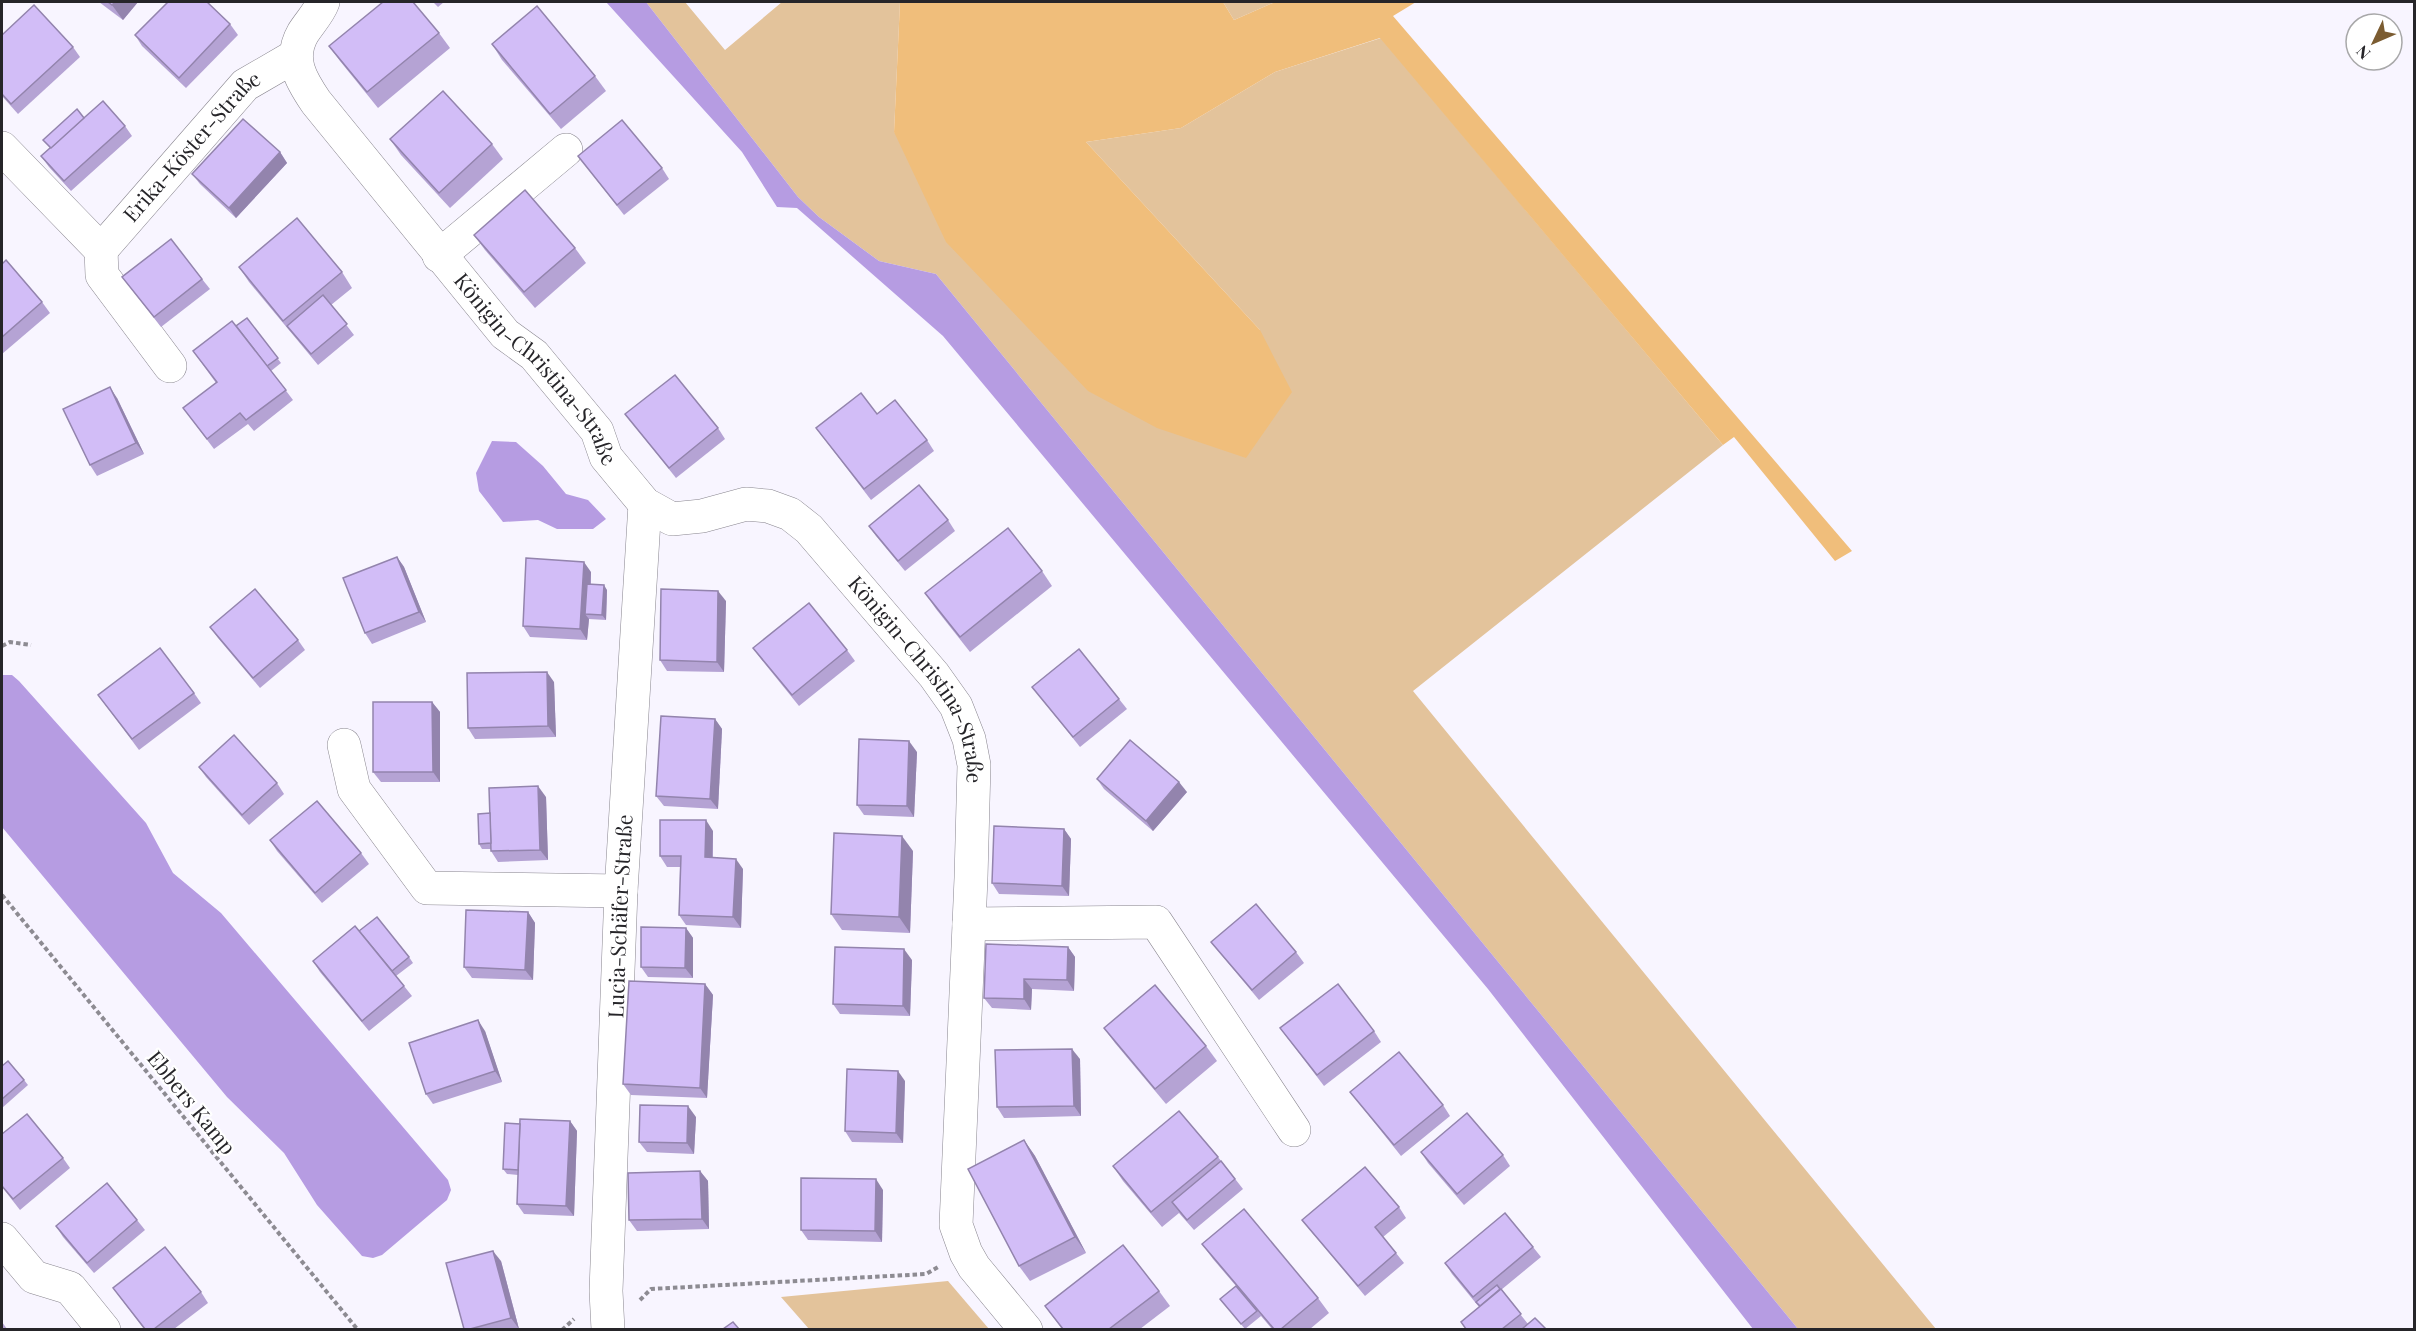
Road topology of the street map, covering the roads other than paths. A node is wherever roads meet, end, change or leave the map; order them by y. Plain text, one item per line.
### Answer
1 (323, 2) edge
2 (295, 56) junction
3 (2, 148) edge
4 (566, 150) dead end
5 (101, 250) junction
6 (439, 256) junction
7 (170, 366) dead end
8 (645, 504) junction
9 (344, 745) dead end
10 (621, 891) junction
11 (969, 924) junction
12 (1294, 1130) dead end
13 (2, 1239) edge
14 (104, 1329) edge
15 (608, 1329) edge
16 (1026, 1329) edge

1 - 2 street
2 - 5 street, Erika-Köster-Straße
2 - 6 street, Königin-Christina-Straße
3 - 5 street
4 - 6 street, Königin-Christina-Straße
5 - 7 street
6 - 8 street, Königin-Christina-Straße
8 - 10 street, Lucia-Schäfer-Straße
8 - 11 street, Königin-Christina-Straße
9 - 10 street
10 - 15 street, Lucia-Schäfer-Straße
11 - 12 street
11 - 16 street, Königin-Christina-Straße
13 - 14 street

